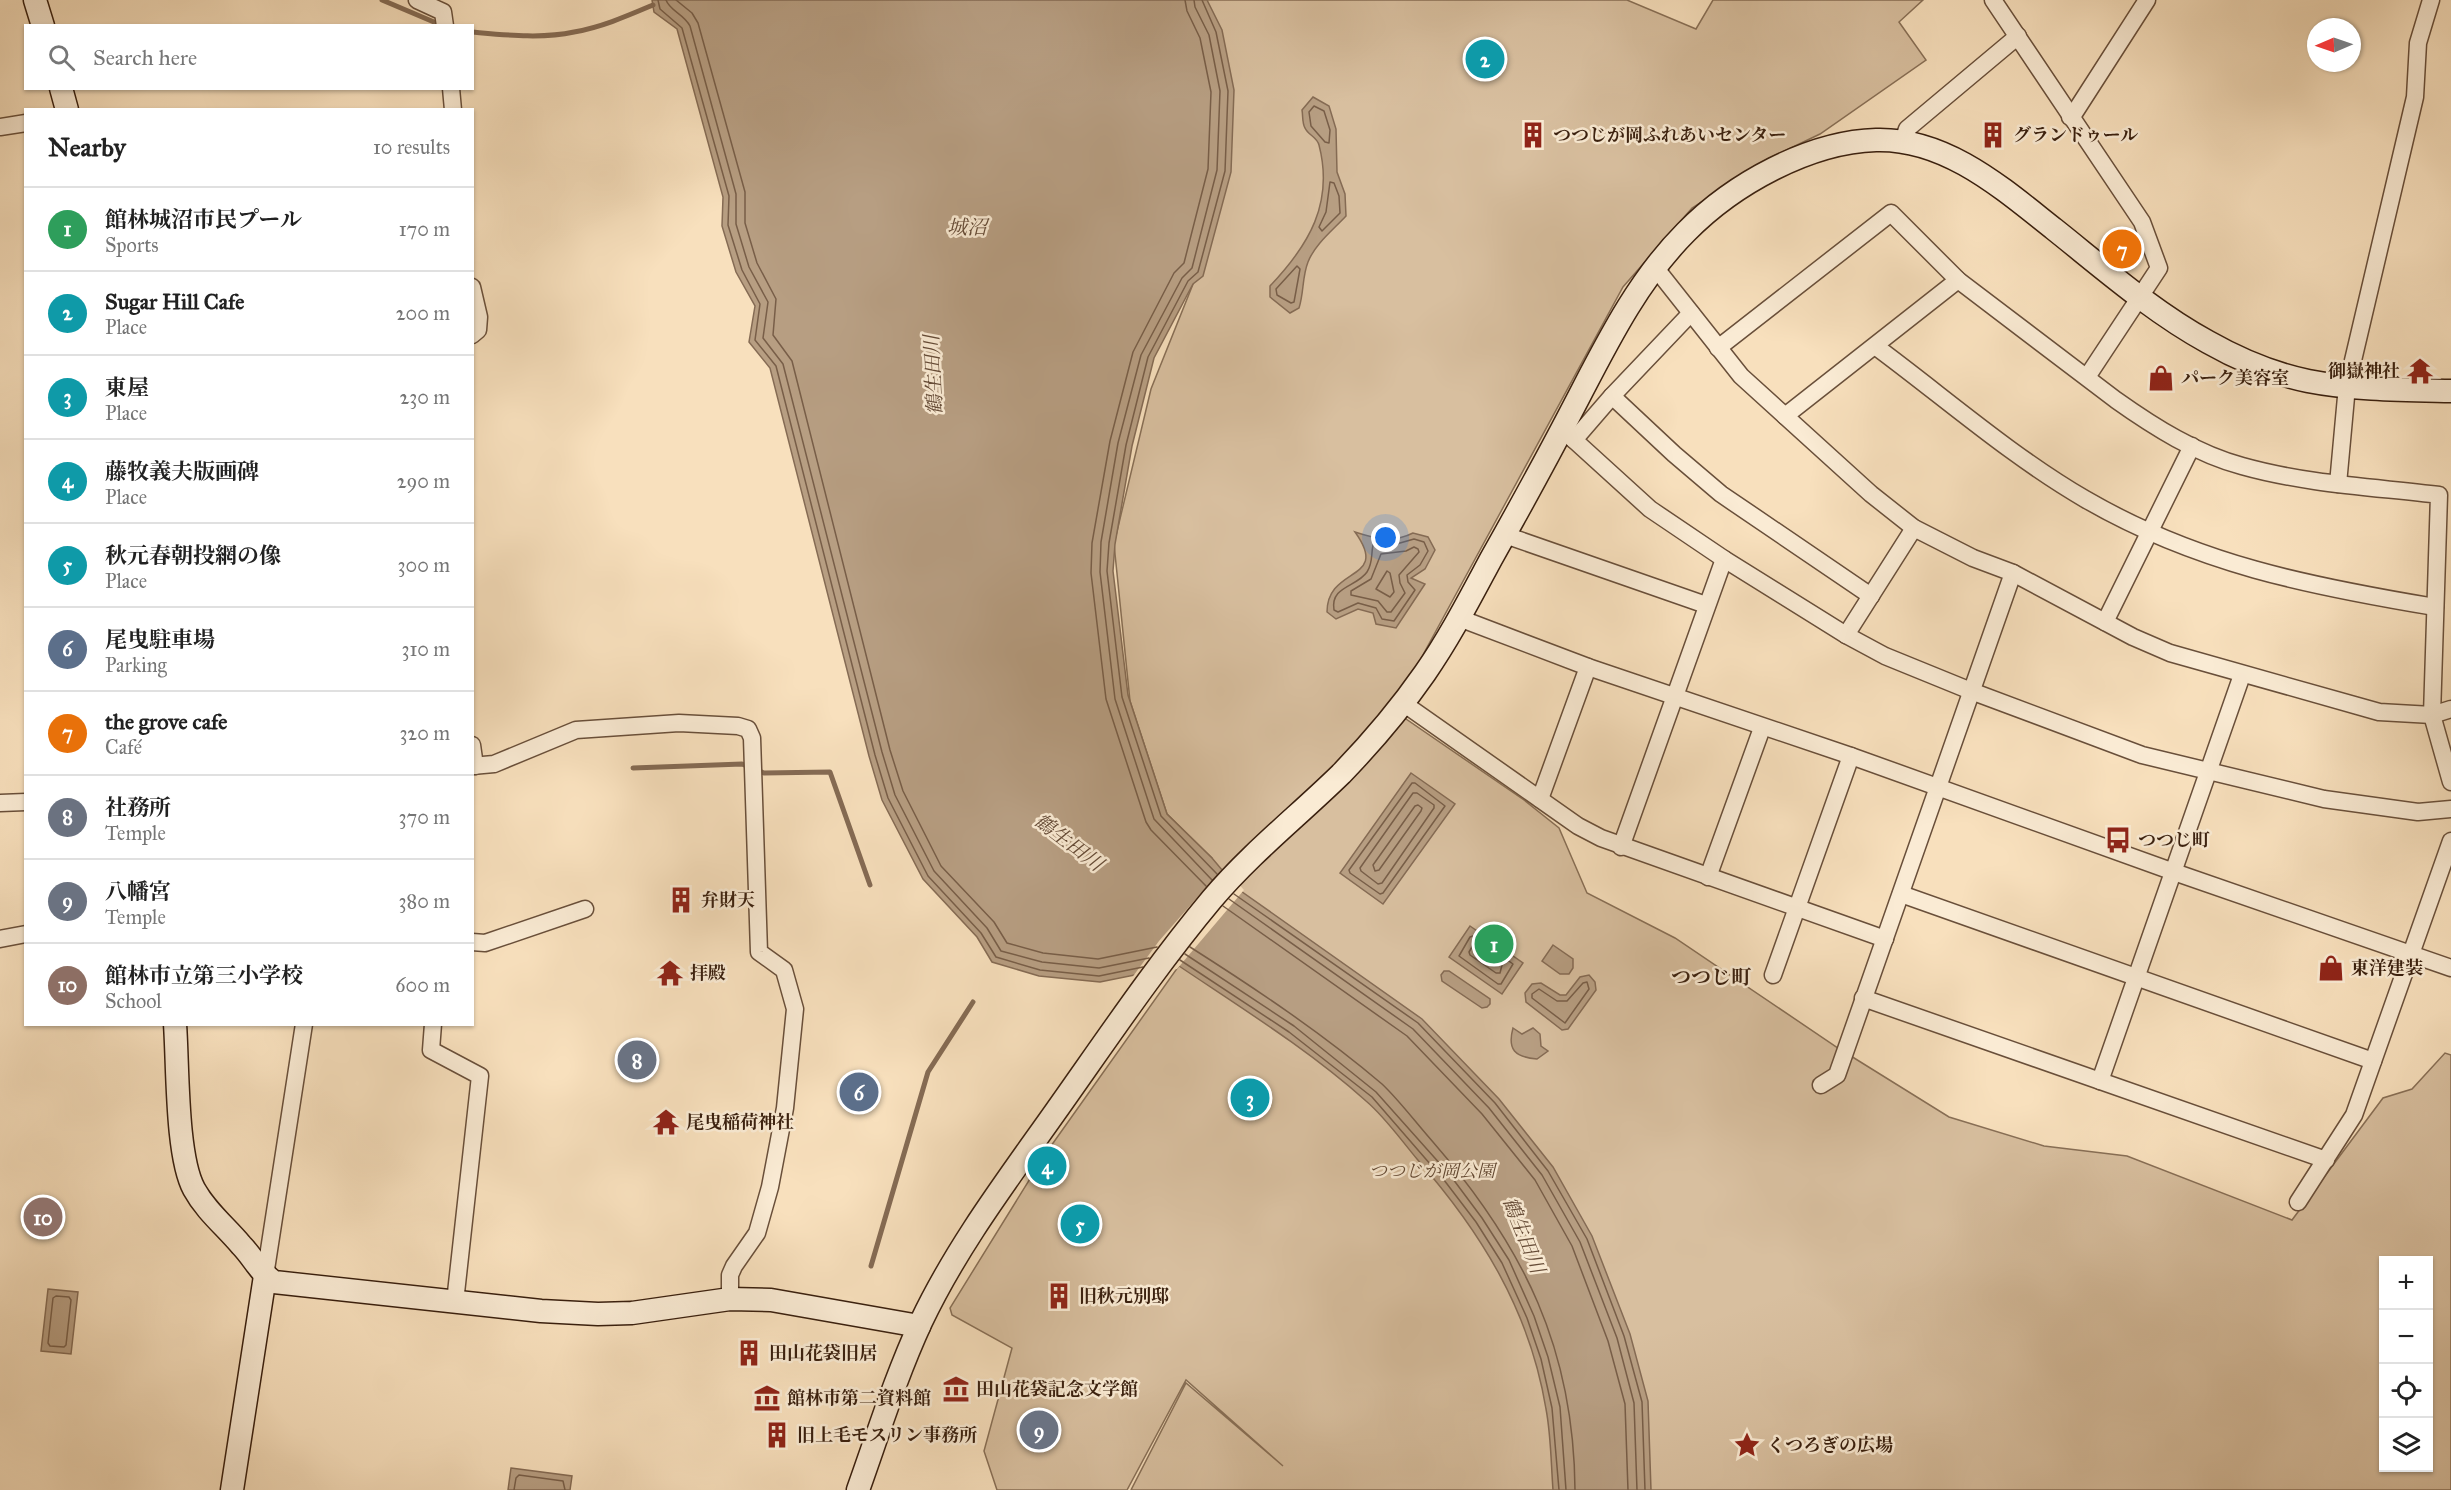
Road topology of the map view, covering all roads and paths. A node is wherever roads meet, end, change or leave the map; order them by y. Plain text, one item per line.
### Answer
1 (35, 0) edge
2 (417, 0) edge
3 (1993, 0) edge
4 (2147, 0) edge
5 (2431, 0) edge
6 (445, 22) edge
7 (42, 24) edge
8 (2018, 36) junction
9 (62, 90) edge
10 (451, 90) edge
11 (66, 108) edge
12 (453, 108) edge
13 (2070, 117) junction
14 (24, 123) edge
15 (0, 127) edge
16 (1903, 141) junction
17 (1654, 267) junction
18 (1958, 280) junction
19 (474, 296) edge
20 (2141, 297) junction
21 (1691, 313) junction
22 (474, 333) edge
23 (1875, 346) junction
24 (1718, 348) junction
25 (2087, 377) junction
26 (2348, 386) junction
27 (2451, 391) edge
28 (1612, 396) junction
29 (1785, 416) junction
30 (1568, 435) junction
31 (2192, 446) junction
32 (2338, 484) junction
33 (1914, 528) junction
34 (2149, 532) junction
35 (1505, 535) junction
36 (1724, 559) junction
37 (2013, 573) junction
38 (1871, 596) junction
39 (1706, 605) junction
40 (2435, 607) junction
41 (1459, 618) junction
42 (2105, 622) junction
43 (1846, 634) junction
44 (1588, 667) junction
45 (2242, 675) junction
46 (1971, 691) junction
47 (1673, 696) junction
48 (1403, 704) junction
49 (2451, 709) edge
50 (2432, 715) junction
51 (1762, 728) junction
52 (1851, 756) junction
53 (474, 766) edge
54 (2209, 772) junction
55 (2451, 782) edge
56 (1937, 786) junction
57 (1540, 800) junction
58 (24, 802) edge
59 (0, 803) edge
60 (2451, 809) edge
61 (2451, 841) edge
62 (1622, 846) junction
63 (2174, 872) junction
64 (1708, 877) junction
65 (1901, 894) junction
66 (1796, 908) junction
67 (585, 909) dead end
68 (24, 934) edge
69 (0, 939) edge
70 (1885, 939) junction
71 (474, 942) edge
72 (2412, 955) junction
73 (2451, 968) edge
74 (1773, 975) dead end
75 (2137, 977) junction
76 (1863, 998) junction
77 (175, 1026) edge
78 (304, 1026) edge
79 (433, 1026) edge
80 (2373, 1060) junction
81 (2100, 1081) junction
82 (1821, 1085) dead end
83 (2326, 1161) junction
84 (2298, 1202) dead end
85 (265, 1276) junction
86 (729, 1299) junction
87 (455, 1302) junction
88 (920, 1326) junction
89 (232, 1490) edge
90 (858, 1490) edge

1 - 7 street
2 - 6 street
3 - 8 street
4 - 13 street
5 - 26 street
8 - 13 street
8 - 16 street
9 - 11 street
10 - 12 street
13 - 20 street
14 - 15 street
16 - 17 street
16 - 20 street
17 - 21 street
17 - 30 street
18 - 23 street
18 - 24 street
18 - 25 street
19 - 22 street
20 - 25 street
20 - 26 street
21 - 24 street
21 - 28 street
23 - 29 street
23 - 34 street
24 - 29 street
25 - 31 street
26 - 27 street
26 - 32 street
28 - 30 street
28 - 38 street
29 - 33 street
30 - 35 street
30 - 36 street
31 - 32 street
31 - 34 street
32 - 40 street
33 - 37 street
33 - 38 street
34 - 40 street
34 - 42 street
35 - 39 street
35 - 41 street
36 - 39 street
36 - 43 street
37 - 42 street
37 - 46 street
38 - 43 street
39 - 47 street
40 - 50 street
41 - 44 street
41 - 48 street
42 - 45 street
43 - 46 street
44 - 47 street
44 - 57 street
45 - 50 street
45 - 54 street
46 - 54 street
46 - 56 street
47 - 51 street
47 - 62 street
48 - 57 street
48 - 88 street
49 - 50 street
50 - 55 street
51 - 52 street
51 - 64 street
52 - 56 street
52 - 66 street
53 - 86 street
54 - 60 street
54 - 63 street
56 - 63 street
56 - 65 street
57 - 62 street
58 - 59 street
61 - 72 street
62 - 64 street
63 - 72 street
63 - 75 street
64 - 66 street
65 - 70 street
65 - 75 street
66 - 70 street
66 - 74 street
67 - 71 street
68 - 69 street
70 - 76 street
72 - 73 street
72 - 80 street
75 - 80 street
75 - 81 street
76 - 81 street
76 - 82 street
77 - 85 street
78 - 85 street
79 - 87 street
80 - 83 street
81 - 83 street
83 - 84 street
85 - 87 street
85 - 89 street
86 - 87 street
86 - 88 street
88 - 90 street

